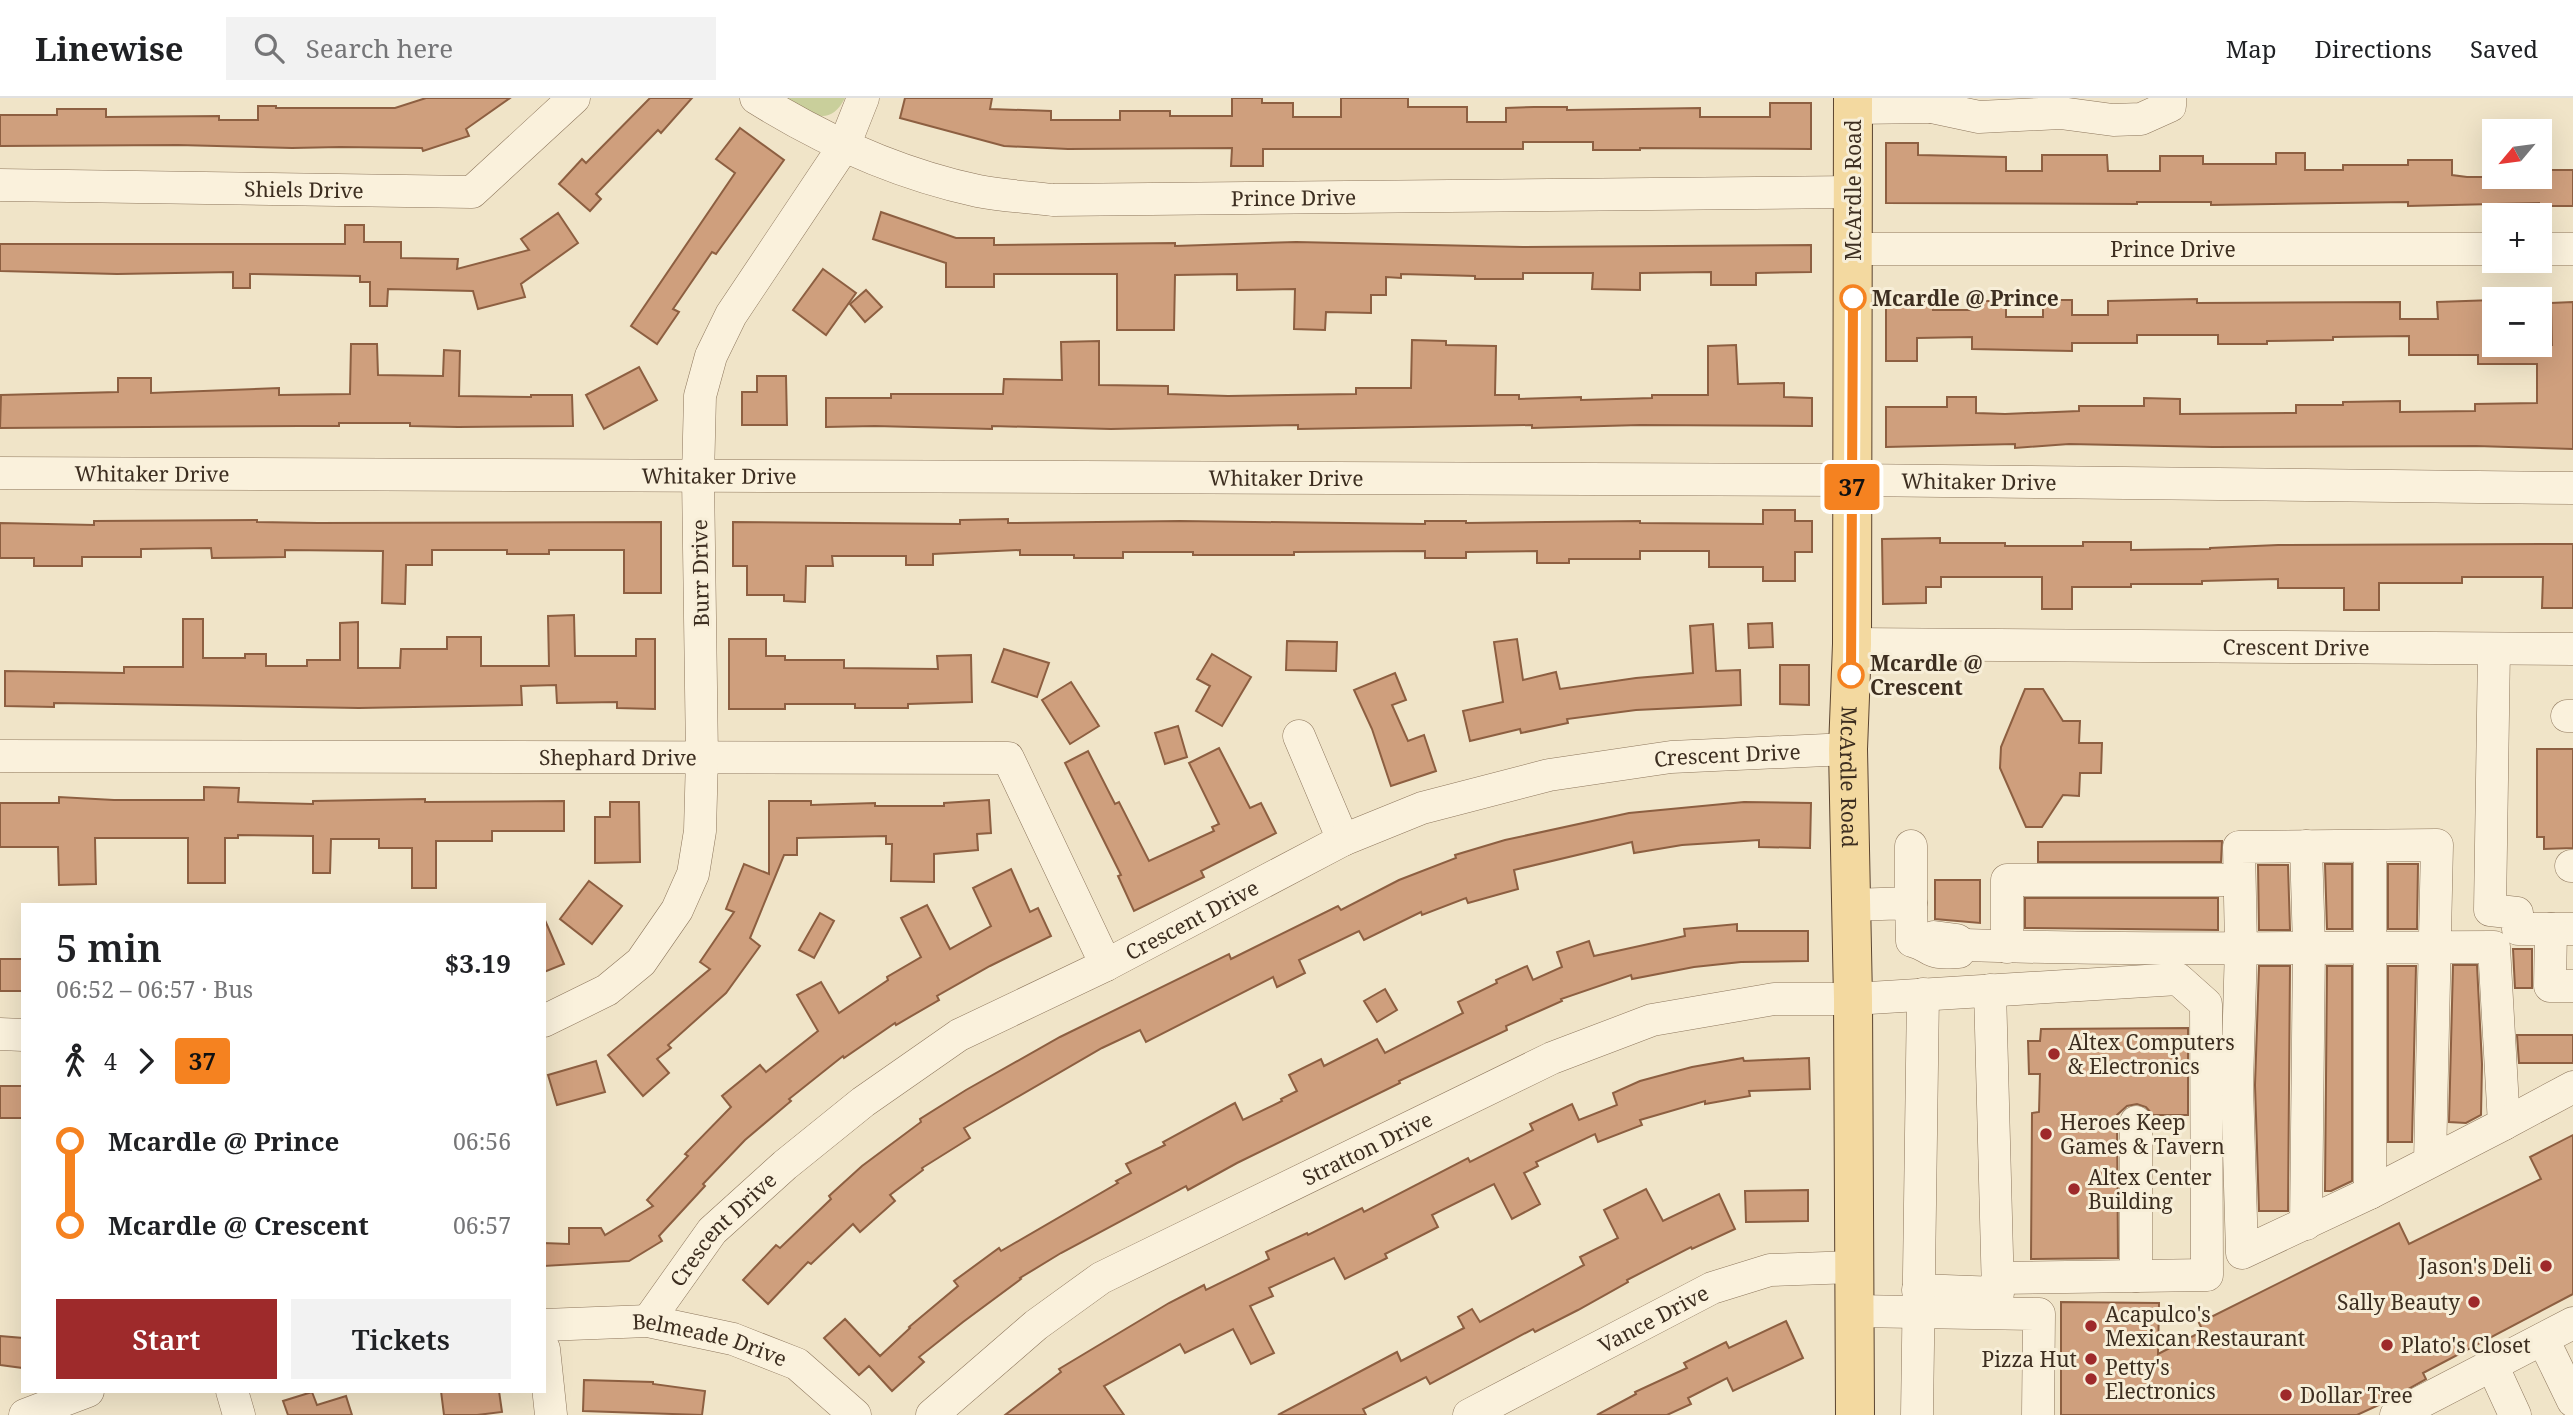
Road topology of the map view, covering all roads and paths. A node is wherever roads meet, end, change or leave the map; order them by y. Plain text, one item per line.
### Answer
1 (574, 98) edge
2 (756, 98) edge
3 (863, 98) edge
4 (2170, 98) edge
5 (1932, 102) edge
6 (1853, 103) edge
7 (844, 146) junction
8 (0, 185) edge
9 (1854, 192) junction
10 (1853, 249) junction
11 (2482, 249) edge
12 (2552, 249) edge
13 (2573, 249) edge
14 (0, 473) edge
15 (698, 477) junction
16 (1852, 480) junction
17 (2573, 488) edge
18 (1852, 644) junction
19 (2494, 649) junction
20 (2573, 649) edge
21 (1299, 736) dead end
22 (1848, 749) junction
23 (0, 756) edge
24 (702, 757) junction
25 (1343, 840) junction
26 (1911, 846) dead end
27 (2306, 846) junction
28 (2370, 846) junction
29 (2239, 880) junction
30 (1911, 903) junction
31 (1851, 905) junction
32 (2562, 929) edge
33 (2007, 947) junction
34 (2241, 947) junction
35 (2309, 947) junction
36 (2369, 947) junction
37 (2434, 947) junction
38 (1106, 965) junction
39 (2573, 986) edge
40 (1990, 990) junction
41 (1923, 994) junction
42 (1853, 999) junction
43 (546, 1020) edge
44 (0, 1034) edge
45 (21, 1035) edge
46 (2573, 1087) edge
47 (2136, 1122) dead end
48 (2504, 1124) junction
49 (2430, 1161) junction
50 (2370, 1193) junction
51 (2306, 1224) junction
52 (1853, 1267) junction
53 (2136, 1276) junction
54 (1998, 1278) junction
55 (1918, 1301) junction
56 (1853, 1311) junction
57 (648, 1321) junction
58 (2573, 1323) edge
59 (546, 1325) edge
60 (2543, 1339) junction
61 (2492, 1365) junction
62 (546, 1368) edge
63 (83, 1393) edge
64 (233, 1393) edge
65 (2573, 1401) edge
66 (2447, 1404) edge
67 (25, 1415) edge
68 (239, 1415) edge
69 (551, 1415) edge
70 (855, 1415) edge
71 (932, 1415) edge
72 (1469, 1415) edge
73 (1855, 1415) edge
74 (1917, 1415) edge
75 (2038, 1415) edge
76 (2396, 1415) edge
77 (2515, 1415) edge

1 - 8 street, Shiels Drive
2 - 7 street, Prince Drive
3 - 7 street, Burr Drive
4 - 5 street
5 - 6 street
6 - 9 main road, McArdle Road
7 - 9 street, Prince Drive
7 - 15 street, Burr Drive
9 - 10 main road, McArdle Road
10 - 11 street, Prince Drive
10 - 16 main road, McArdle Road
12 - 13 street
14 - 15 street, Whitaker Drive
15 - 16 street, Whitaker Drive
15 - 24 street, Burr Drive
16 - 17 street, Whitaker Drive
16 - 18 main road, McArdle Road
18 - 19 street, Crescent Drive
18 - 22 main road, McArdle Road
19 - 20 street, Crescent Drive
19 - 32 street
21 - 25 street
22 - 25 street, Crescent Drive
22 - 31 main road, McArdle Road
23 - 24 street, Shephard Drive
24 - 38 street, Shephard Drive
24 - 43 street, Burr Drive
25 - 38 street, Crescent Drive
26 - 30 street
27 - 28 street
27 - 29 street
27 - 35 street
28 - 36 street
28 - 37 street
29 - 33 street
29 - 34 street
30 - 31 street
30 - 33 street
31 - 42 main road, McArdle Road
32 - 39 street
33 - 34 street
34 - 35 street
34 - 51 street
35 - 36 street
35 - 51 street
36 - 37 street
36 - 50 street
37 - 48 street
37 - 49 street
38 - 57 street, Crescent Drive
40 - 41 street, Stratton Drive
40 - 53 street, Stratton Drive
40 - 54 street
41 - 42 street, Stratton Drive
41 - 55 street
42 - 52 main road, McArdle Road
42 - 71 street, Stratton Drive
44 - 45 street
46 - 48 street
47 - 53 street
48 - 49 street
49 - 50 street
50 - 51 street
52 - 56 main road, McArdle Road
52 - 72 street, Vance Drive
53 - 54 street
54 - 55 street
55 - 56 street
55 - 74 street
55 - 75 street
56 - 73 main road, McArdle Road
57 - 59 street, Belmeade Drive
57 - 70 street, Belmeade Drive
58 - 60 street
60 - 61 street
60 - 65 street
61 - 66 street
61 - 77 street
62 - 69 street
63 - 67 street
64 - 68 street
66 - 76 street

